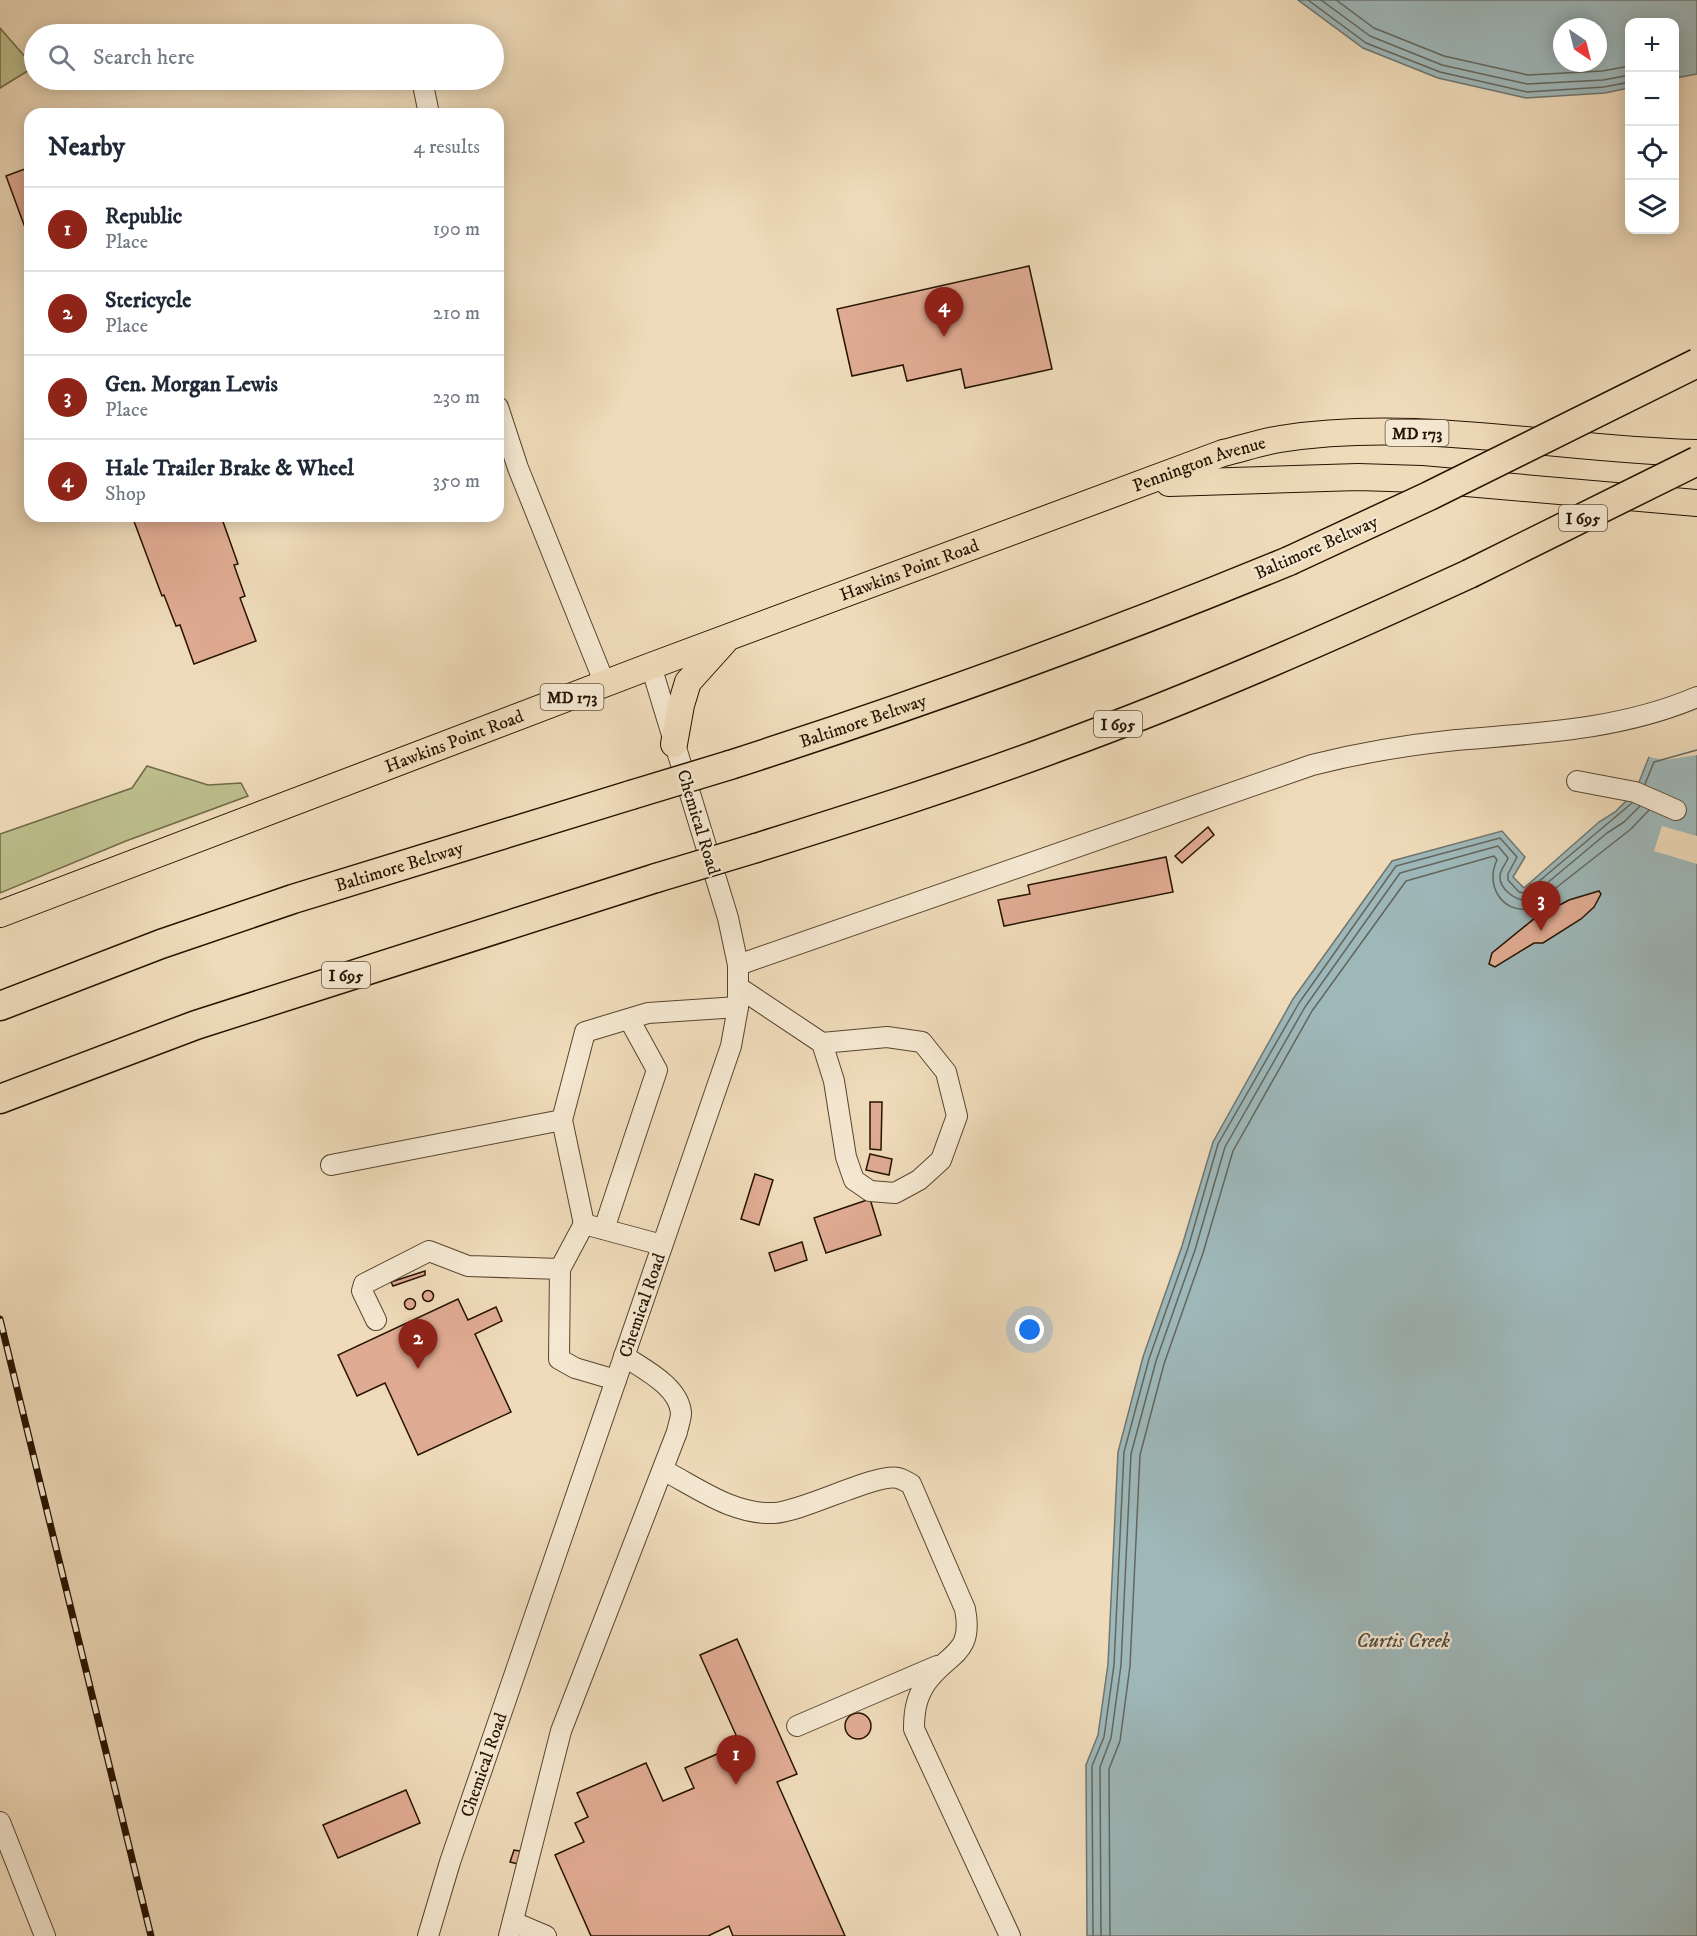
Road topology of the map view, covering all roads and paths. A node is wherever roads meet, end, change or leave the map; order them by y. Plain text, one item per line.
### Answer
1 (424, 90) edge
2 (428, 108) edge
3 (1697, 363) edge
4 (504, 425) edge
5 (1697, 453) edge
6 (1697, 461) edge
7 (1145, 484) junction
8 (1697, 503) edge
9 (727, 638) junction
10 (651, 666) junction
11 (605, 684) junction
12 (1697, 697) edge
13 (675, 744) junction
14 (1578, 781) dead end
15 (1676, 810) dead end
16 (0, 914) edge
17 (738, 965) junction
18 (738, 987) junction
19 (10, 1003) edge
20 (738, 1007) junction
21 (629, 1019) junction
22 (822, 1043) junction
23 (0, 1099) edge
24 (561, 1119) junction
25 (331, 1165) dead end
26 (585, 1224) junction
27 (604, 1229) junction
28 (662, 1245) junction
29 (560, 1269) junction
30 (376, 1320) dead end
31 (624, 1356) junction
32 (616, 1380) junction
33 (663, 1470) junction
34 (945, 1663) junction
35 (797, 1726) dead end
36 (0, 1822) edge
37 (511, 1929) edge
38 (45, 1936) edge
39 (428, 1936) edge
40 (546, 1936) edge
41 (1010, 1936) edge

1 - 2 street
3 - 19 highway, Baltimore Beltway, bridge
4 - 11 street
5 - 7 main road, Pennington Avenue / MD 173
6 - 23 highway, I 695, bridge
7 - 8 main road, Pennington Avenue / MD 173
7 - 9 main road, Hawkins Point Road / MD 173
9 - 10 main road, Hawkins Point Road / MD 173
9 - 13 main road
10 - 11 main road, Hawkins Point Road / MD 173
10 - 13 street, Chemical Road
11 - 16 main road, Hawkins Point Road / MD 173
12 - 17 street
13 - 17 street, Chemical Road
14 - 15 street
17 - 18 street, Chemical Road
18 - 20 street, Chemical Road
18 - 22 street
20 - 21 street
20 - 28 street, Chemical Road
21 - 24 street
21 - 27 street
22 - 22 street
24 - 25 street
24 - 26 street
26 - 27 street
26 - 29 street
27 - 28 street
28 - 31 street, Chemical Road
29 - 30 street
29 - 32 street
31 - 32 street, Chemical Road
31 - 33 street
32 - 39 street, Chemical Road
33 - 34 street
33 - 37 street
34 - 35 street
34 - 41 street
36 - 38 street
37 - 40 street

